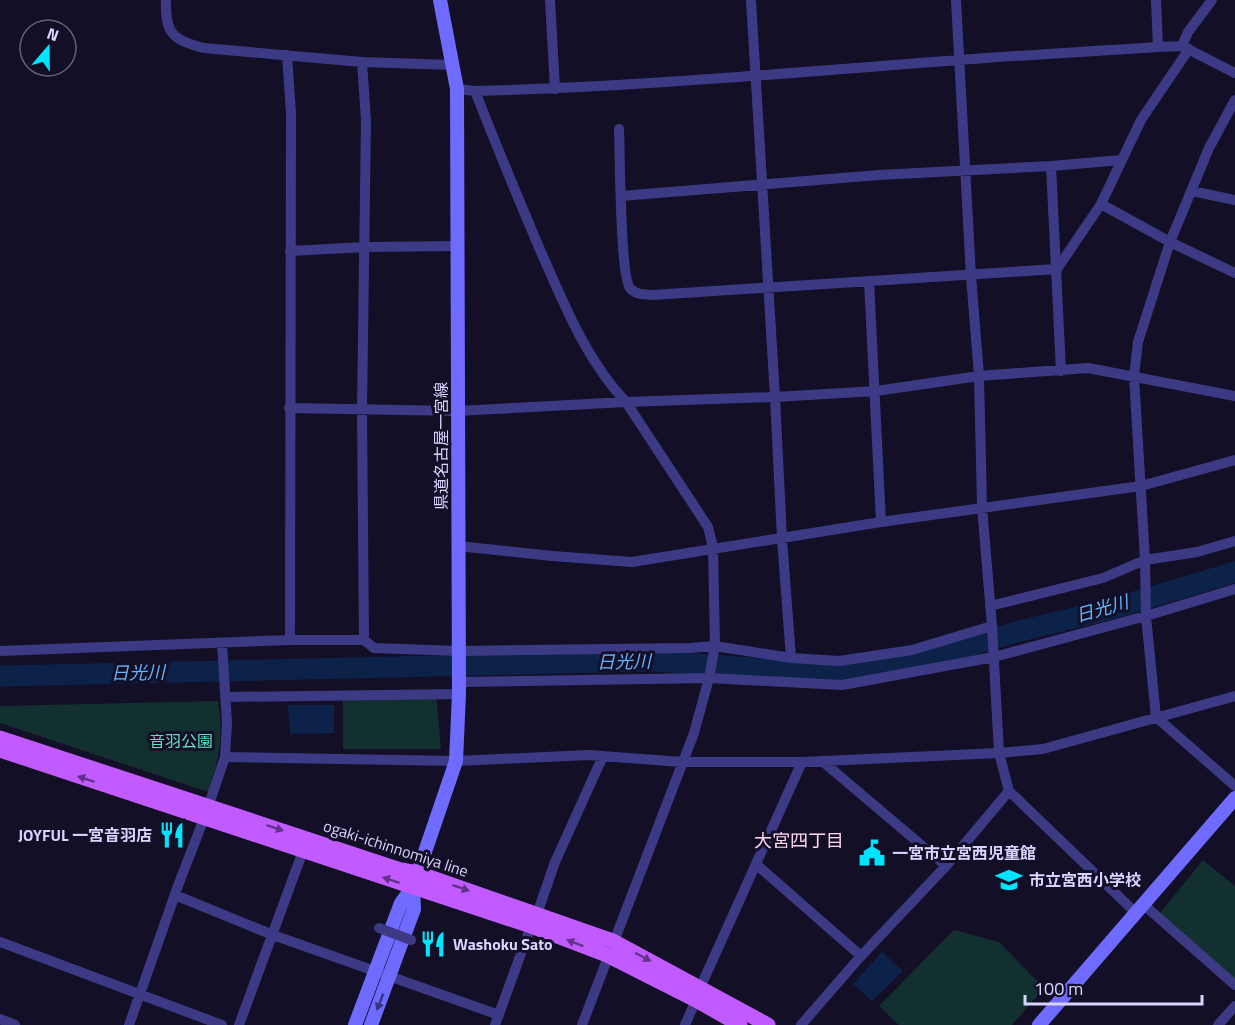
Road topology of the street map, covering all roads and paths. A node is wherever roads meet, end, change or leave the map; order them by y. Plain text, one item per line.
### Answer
1 (166, 0) edge
2 (440, 0) edge
3 (550, 0) edge
4 (751, 0) edge
5 (956, 0) edge
6 (1156, 0) edge
7 (1212, 0) edge
8 (1158, 47) junction
9 (1186, 48) junction
10 (287, 55) junction
11 (959, 60) junction
12 (362, 62) junction
13 (453, 65) junction
14 (1235, 74) edge
15 (756, 77) junction
16 (457, 89) junction
17 (555, 89) junction
18 (475, 91) junction
19 (1235, 100) edge
20 (619, 129) dead end
21 (1122, 159) junction
22 (1051, 166) junction
23 (966, 172) junction
24 (763, 184) junction
25 (1192, 191) junction
26 (621, 196) junction
27 (1235, 200) edge
28 (1101, 204) junction
29 (1170, 242) junction
30 (458, 246) junction
31 (365, 247) junction
32 (290, 251) junction
33 (1057, 269) junction
34 (1235, 273) edge
35 (971, 276) junction
36 (869, 281) junction
37 (769, 287) junction
38 (1061, 371) junction
39 (979, 376) junction
40 (1134, 376) junction
41 (876, 391) junction
42 (1235, 396) edge
43 (775, 397) junction
44 (626, 402) junction
45 (289, 408) junction
46 (362, 411) junction
47 (457, 411) junction
48 (1235, 460) edge
49 (1142, 486) junction
50 (982, 507) junction
51 (881, 522) junction
52 (782, 538) junction
53 (1235, 541) edge
54 (458, 546) junction
55 (713, 547) junction
56 (1145, 560) junction
57 (1235, 589) edge
58 (990, 606) junction
59 (1146, 614) junction
60 (992, 627) junction
61 (290, 640) junction
62 (364, 640) junction
63 (222, 644) junction
64 (715, 647) junction
65 (0, 651) edge
66 (459, 652) junction
67 (994, 655) junction
68 (791, 658) junction
69 (709, 674) junction
70 (459, 685) junction
71 (225, 694) junction
72 (1235, 696) edge
73 (1156, 717) junction
74 (0, 738) edge
75 (0, 750) edge
76 (999, 753) junction
77 (225, 756) junction
78 (603, 756) junction
79 (456, 761) junction
80 (822, 761) junction
81 (682, 762) junction
82 (802, 762) junction
83 (1235, 786) edge
84 (1009, 791) junction
85 (1235, 798) edge
86 (207, 811) junction
87 (303, 851) junction
88 (757, 865) junction
89 (946, 866) junction
90 (416, 880) junction
91 (175, 895) junction
92 (1140, 909) junction
93 (534, 920) junction
94 (379, 928) dead end
95 (273, 935) junction
96 (411, 940) dead end
97 (0, 942) edge
98 (610, 948) junction
99 (861, 956) junction
100 (375, 972) junction
101 (390, 977) junction
102 (1235, 985) edge
103 (141, 994) junction
104 (698, 994) junction
105 (1235, 1006) edge
106 (0, 1019) edge
107 (497, 1020) edge
108 (15, 1025) edge
109 (129, 1025) edge
110 (222, 1025) edge
111 (239, 1025) edge
112 (355, 1025) edge
113 (371, 1025) edge
114 (582, 1025) edge
115 (685, 1025) edge
116 (740, 1025) edge
117 (768, 1025) edge
118 (801, 1025) edge
119 (1039, 1025) edge
120 (1218, 1025) edge

1 - 10 street
2 - 13 main road, 県道名古屋一宮線
3 - 17 street
4 - 15 street
5 - 11 street
6 - 8 street
7 - 9 street
8 - 9 street
8 - 11 street
9 - 14 street
9 - 21 street
10 - 12 street
10 - 32 street
11 - 15 street
11 - 23 street
12 - 13 street
12 - 31 street
13 - 16 main road, 県道名古屋一宮線
15 - 17 street
15 - 24 street
16 - 18 street
16 - 30 main road, 県道名古屋一宮線
17 - 18 street
18 - 44 street
19 - 25 street
20 - 26 street
21 - 22 street
21 - 28 street
22 - 23 street
22 - 33 street
23 - 24 street
23 - 35 street
24 - 26 street
24 - 37 street
25 - 27 street
25 - 29 street
26 - 37 street
28 - 29 street
28 - 33 street
29 - 34 street
29 - 40 street
30 - 31 street
30 - 47 main road, 県道名古屋一宮線
31 - 32 street
31 - 46 street
32 - 45 street
33 - 35 street
33 - 38 street
35 - 36 street
35 - 39 street
36 - 37 street
36 - 41 street
37 - 43 street
38 - 39 street
38 - 40 street
39 - 41 street
39 - 50 street
40 - 42 street
40 - 49 street
41 - 43 street
41 - 51 street
43 - 44 street
43 - 52 street
44 - 47 street
44 - 55 street
45 - 46 street
45 - 61 street
46 - 47 street
46 - 62 street
47 - 54 main road, 県道名古屋一宮線
48 - 49 street
49 - 50 street
49 - 56 street
50 - 51 street
50 - 58 street
51 - 52 street
52 - 55 street
52 - 68 street
53 - 56 street
54 - 55 street
54 - 66 main road, 県道名古屋一宮線
55 - 64 street
56 - 58 street
56 - 59 street
57 - 59 street
58 - 60 street
59 - 67 street
59 - 73 street
60 - 67 street
60 - 68 street
61 - 62 street
61 - 63 street
62 - 66 street
63 - 65 street
63 - 71 street
64 - 66 street
64 - 68 street
64 - 69 street
66 - 70 main road, 県道名古屋一宮線
67 - 69 street
67 - 76 street
69 - 70 street
69 - 81 street
70 - 71 street
70 - 79 main road, 県道名古屋一宮線
71 - 77 street
72 - 73 street
73 - 76 street
73 - 83 street
74 - 86 main road, ogaki-ichinnomiya line
86 -> 75 main road, ogaki-ichinnomiya line
76 - 80 street
76 - 84 street
77 - 79 street
77 - 86 street
78 - 79 street
78 - 81 street
78 - 93 street
79 - 90 main road, 県道名古屋一宮線
80 - 82 street
80 - 89 street
81 - 82 street
81 - 98 street
82 - 88 street
84 - 89 street
84 - 92 street
85 - 92 main road
86 - 87 main road, ogaki-ichinnomiya line
86 -> 90 main road, ogaki-ichinnomiya line
86 - 91 street
90 -> 87 main road, ogaki-ichinnomiya line
87 - 95 street
88 - 99 street
88 - 104 street
89 - 99 street
90 - 93 main road, ogaki-ichinnomiya line
90 - 100 main road, 県道名古屋一宮線
90 - 101 main road, 県道名古屋一宮線
91 - 95 street
91 - 103 street
92 - 102 street
92 - 119 main road
93 - 98 main road, ogaki-ichinnomiya line
93 - 107 street
94 - 96 street, bridge
95 - 100 street
95 - 111 street
97 - 103 street
98 - 104 main road, ogaki-ichinnomiya line
98 - 114 street
99 - 118 street
100 - 101 street
100 - 112 main road, 県道名古屋一宮線
101 - 107 street
101 -> 113 main road, 県道名古屋一宮線
103 - 109 street
103 - 110 street
104 - 115 street
104 - 116 main road, ogaki-ichinnomiya line
104 - 117 main road, ogaki-ichinnomiya line
105 - 120 street
106 - 108 street

